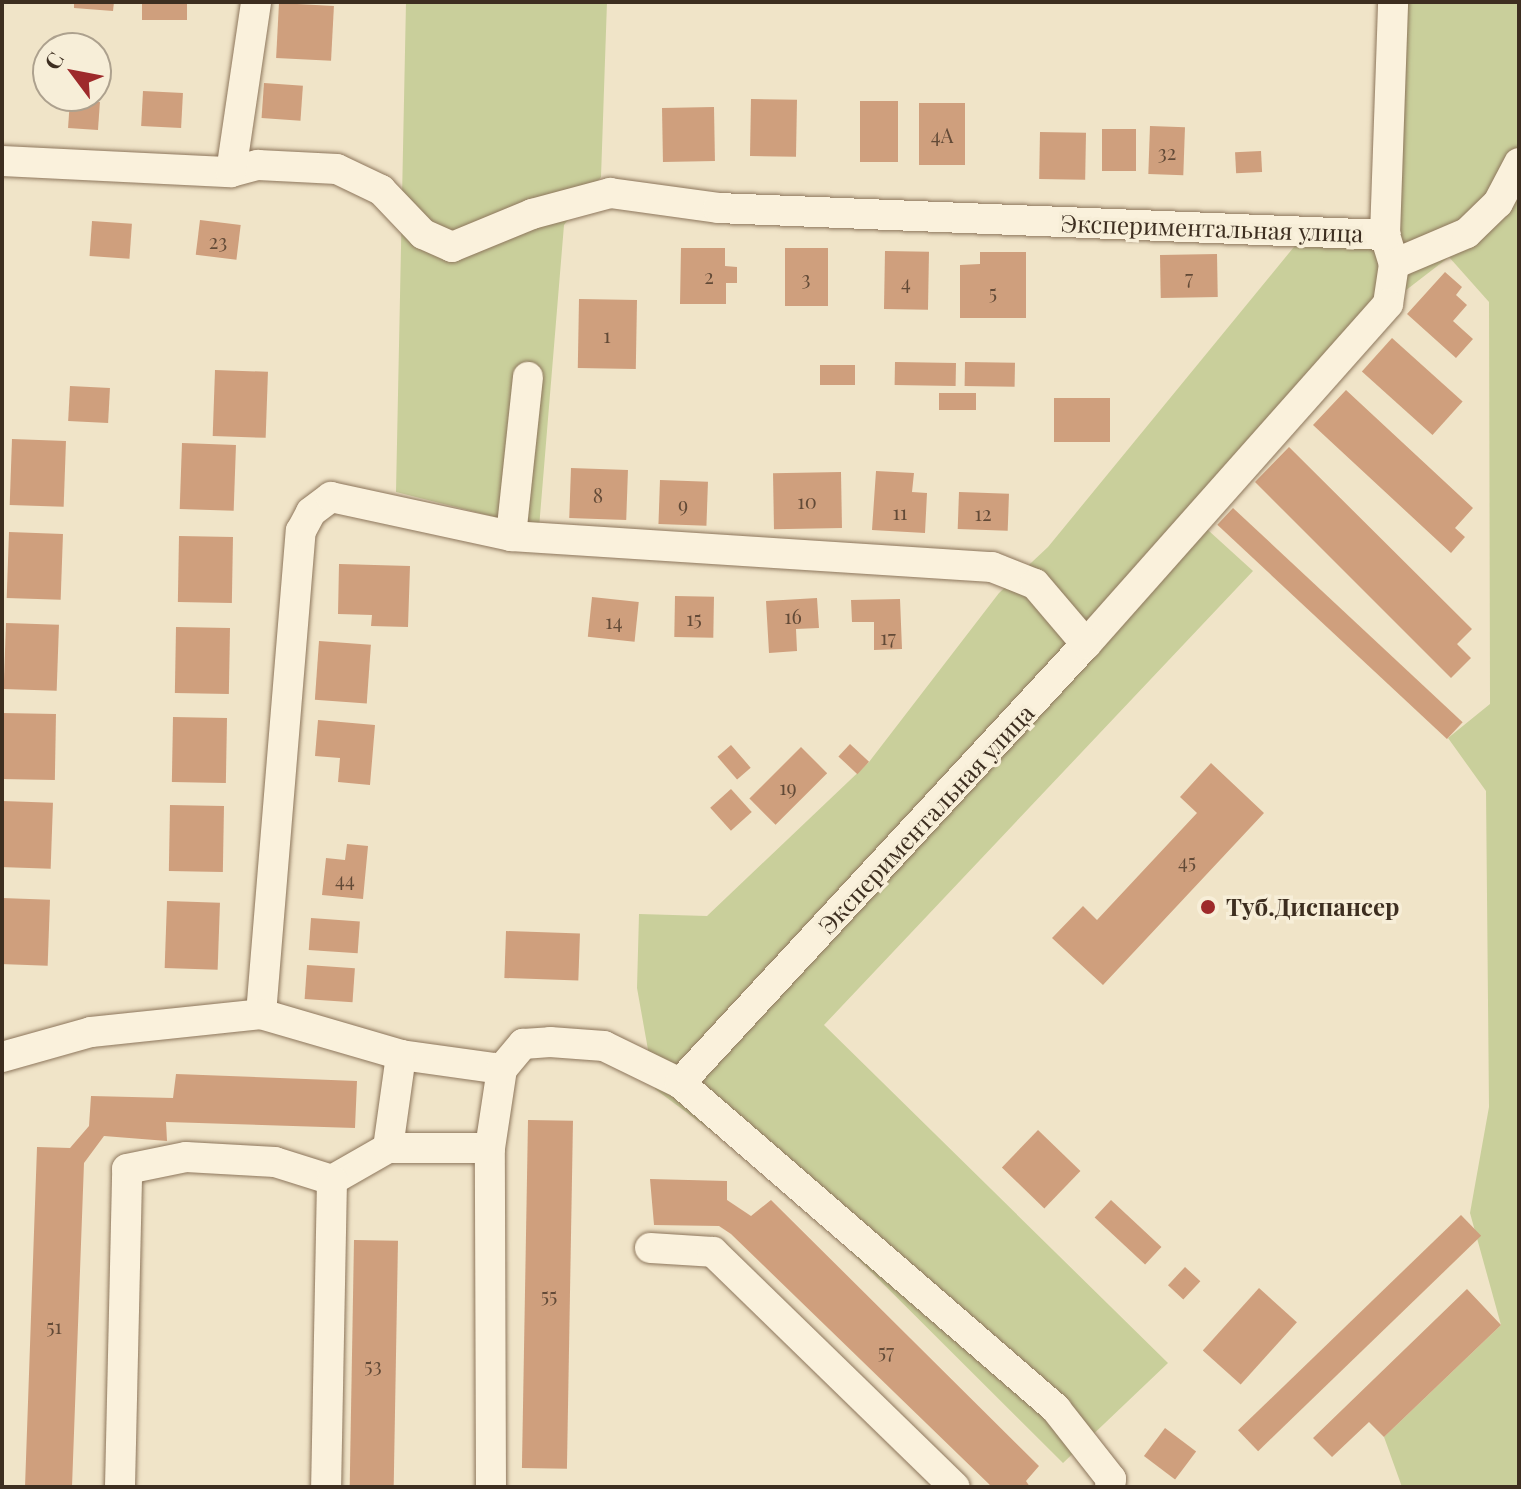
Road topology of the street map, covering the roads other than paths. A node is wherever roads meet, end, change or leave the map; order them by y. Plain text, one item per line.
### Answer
1 (256, 2) edge
2 (1393, 2) edge
3 (2, 161) edge
4 (1519, 163) edge
5 (231, 172) junction
6 (1385, 235) junction
7 (1394, 264) junction
8 (528, 377) dead end
9 (511, 536) junction
10 (1086, 644) junction
11 (261, 1014) junction
12 (401, 1055) junction
13 (2, 1057) edge
14 (502, 1069) junction
15 (680, 1083) junction
16 (388, 1148) junction
17 (490, 1148) junction
18 (332, 1180) junction
19 (650, 1248) dead end
20 (120, 1487) edge
21 (326, 1487) edge
22 (491, 1487) edge
23 (955, 1487) edge
24 (1110, 1487) edge

1 - 5 street
2 - 6 street
3 - 5 street, Экспериментальная улица
4 - 7 street
5 - 6 street, Экспериментальная улица
6 - 7 street, Экспериментальная улица
7 - 10 street, Экспериментальная улица
8 - 9 street
9 - 10 street
9 - 11 street
10 - 15 street, Экспериментальная улица
11 - 12 street
11 - 13 street
12 - 14 street
12 - 16 street
14 - 15 street
14 - 17 street
15 - 24 street
16 - 17 street
16 - 18 street
17 - 22 street
18 - 20 street
18 - 21 street
19 - 23 street

